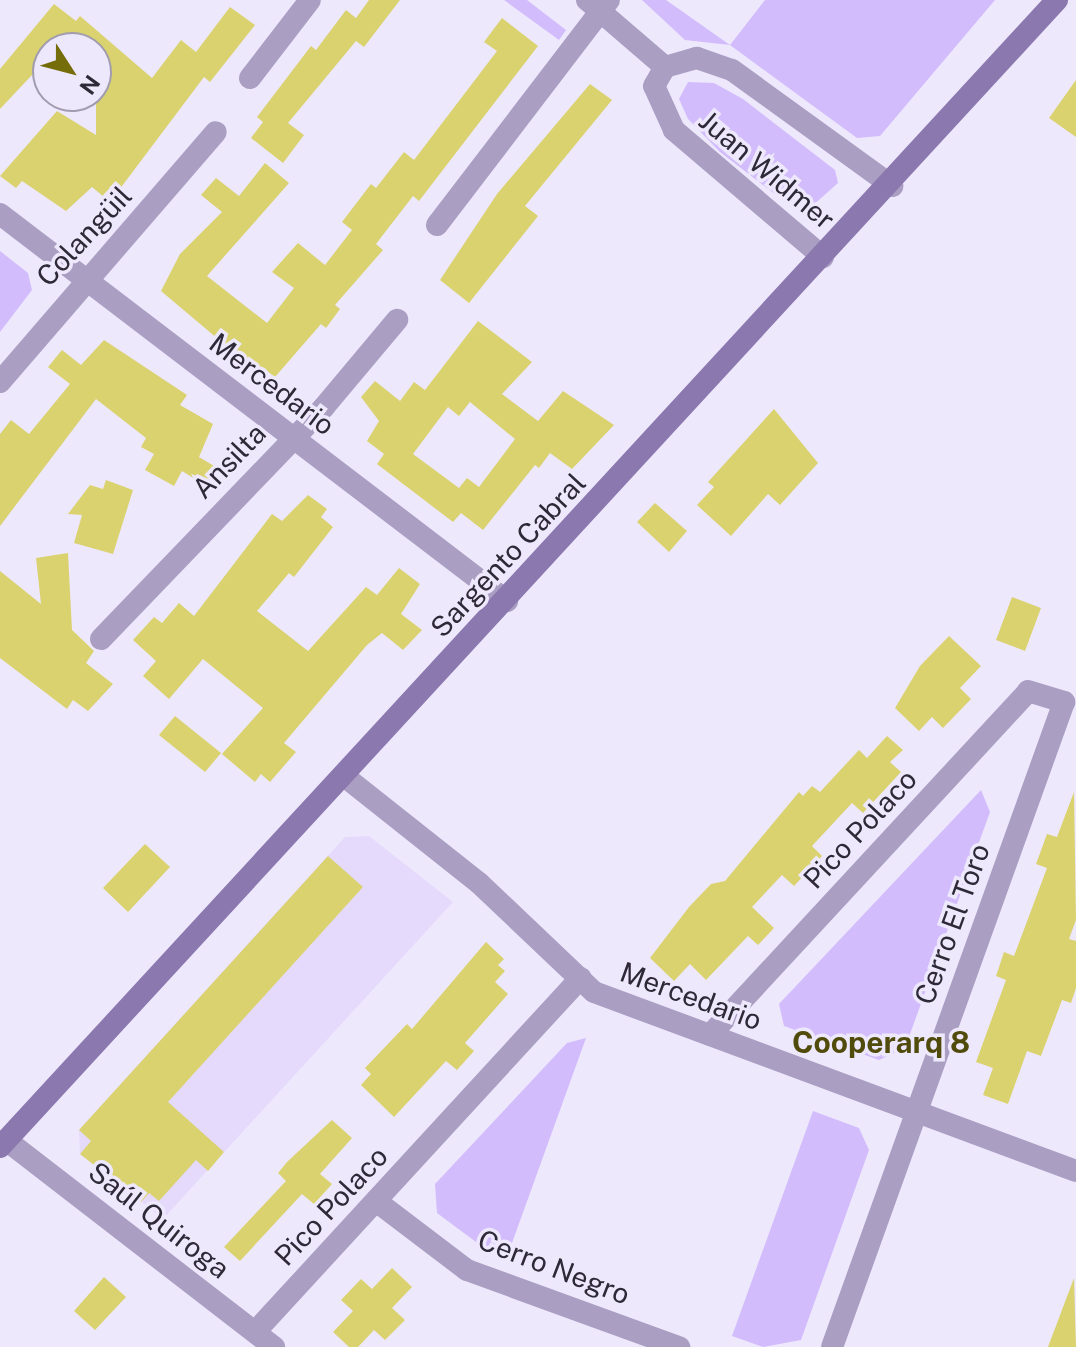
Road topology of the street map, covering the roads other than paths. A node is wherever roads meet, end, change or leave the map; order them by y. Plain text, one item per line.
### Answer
1 (310, 0) edge
2 (1057, 0) edge
3 (599, 4) edge
4 (659, 77) junction
5 (250, 78) dead end
6 (216, 132) dead end
7 (892, 186) junction
8 (0, 214) edge
9 (437, 225) dead end
10 (823, 257) junction
11 (86, 279) junction
12 (397, 320) dead end
13 (0, 382) edge
14 (293, 438) junction
15 (507, 601) junction
16 (101, 639) dead end
17 (1064, 702) joint
18 (344, 776) junction
19 (580, 978) junction
20 (710, 1035) junction
21 (917, 1112) junction
22 (3, 1144) edge
23 (1076, 1171) edge
24 (376, 1201) junction
25 (255, 1332) junction
26 (274, 1347) edge
27 (679, 1347) edge
28 (832, 1347) edge

1 - 5 street
2 - 7 main road, Sargento Cabral
3 - 4 street, Juan Widmer
3 - 9 street
4 - 7 street, Juan Widmer
4 - 10 street, Juan Widmer
6 - 11 street, Colangüil
7 - 10 main road, Sargento Cabral
8 - 11 street, Mercedario
10 - 15 main road, Sargento Cabral
11 - 13 street, Colangüil
11 - 14 street, Mercedario
12 - 14 street, Ansilta
14 - 15 street, Mercedario
14 - 16 street, Ansilta
15 - 18 main road, Sargento Cabral
17 - 20 street, Pico Polaco
17 - 21 street, Cerro El Toro
18 - 19 street, Mercedario
18 - 22 main road, Sargento Cabral
19 - 20 street, Mercedario
19 - 24 street, Pico Polaco
20 - 21 street, Mercedario
21 - 23 street, Mercedario
21 - 28 street, Cerro El Toro
22 - 25 street, Saúl Quiroga
24 - 25 street, Pico Polaco
24 - 27 street, Cerro Negro
25 - 26 street, Saúl Quiroga

